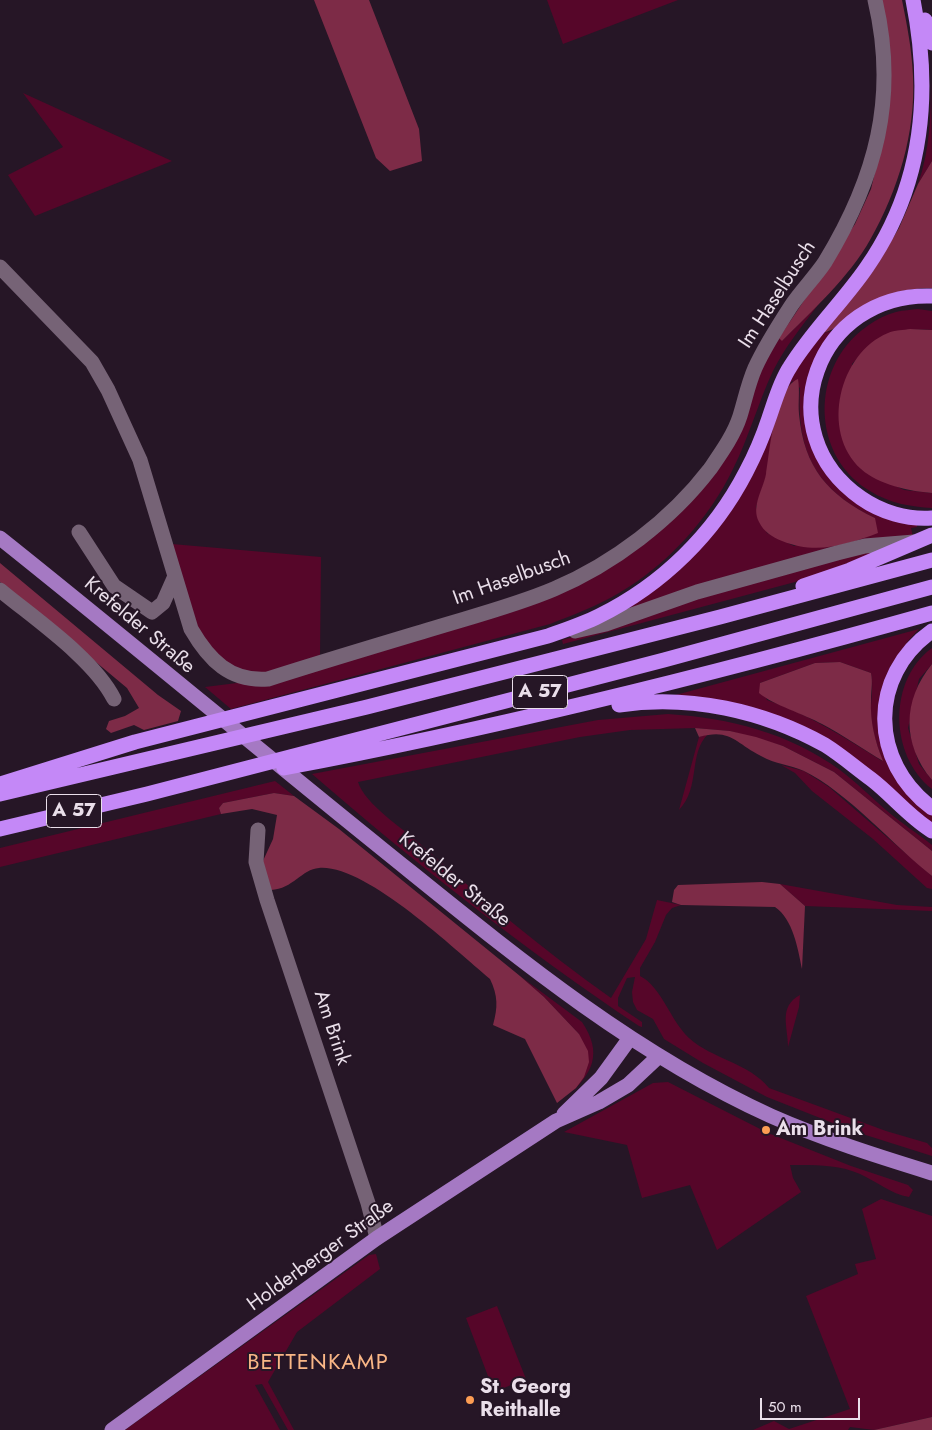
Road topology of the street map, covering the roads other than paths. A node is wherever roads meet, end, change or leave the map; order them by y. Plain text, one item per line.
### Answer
1 (875, 0) edge
2 (913, 0) edge
3 (918, 0) edge
4 (932, 43) edge
5 (0, 267) edge
6 (932, 296) edge
7 (932, 518) edge
8 (80, 532) dead end
9 (932, 535) edge
10 (0, 538) edge
11 (916, 542) junction
12 (932, 560) edge
13 (175, 576) junction
14 (932, 588) edge
15 (0, 590) edge
16 (932, 612) edge
17 (720, 617) junction
18 (932, 631) edge
19 (548, 636) junction
20 (114, 699) dead end
21 (458, 734) junction
22 (0, 784) edge
23 (0, 794) edge
24 (147, 794) junction
25 (932, 808) edge
26 (0, 829) edge
27 (258, 830) dead end
28 (932, 831) edge
29 (630, 1038) junction
30 (659, 1056) junction
31 (556, 1121) junction
32 (932, 1173) edge
33 (378, 1238) junction
34 (112, 1430) edge

1 - 13 street, Im Haselbusch
2 - 19 highway
3 - 4 highway
5 - 13 street, Im Haselbusch
6 - 7 highway
8 - 13 street
9 - 11 highway
10 - 29 main road, Krefelder Straße
11 - 17 highway
11 - 19 street
12 - 17 highway, A 57
14 - 24 highway, A 57
15 - 20 street
16 - 21 highway
17 - 23 highway, A 57
18 - 25 highway
19 - 22 highway
21 - 24 highway
21 - 28 highway
24 - 26 highway, A 57
27 - 33 street, Am Brink
29 - 30 main road, Krefelder Straße
29 - 31 main road, Holderberger Straße
30 - 31 main road, Holderberger Straße
30 - 32 main road, Krefelder Straße
31 - 33 main road, Holderberger Straße
33 - 34 main road, Holderberger Straße

